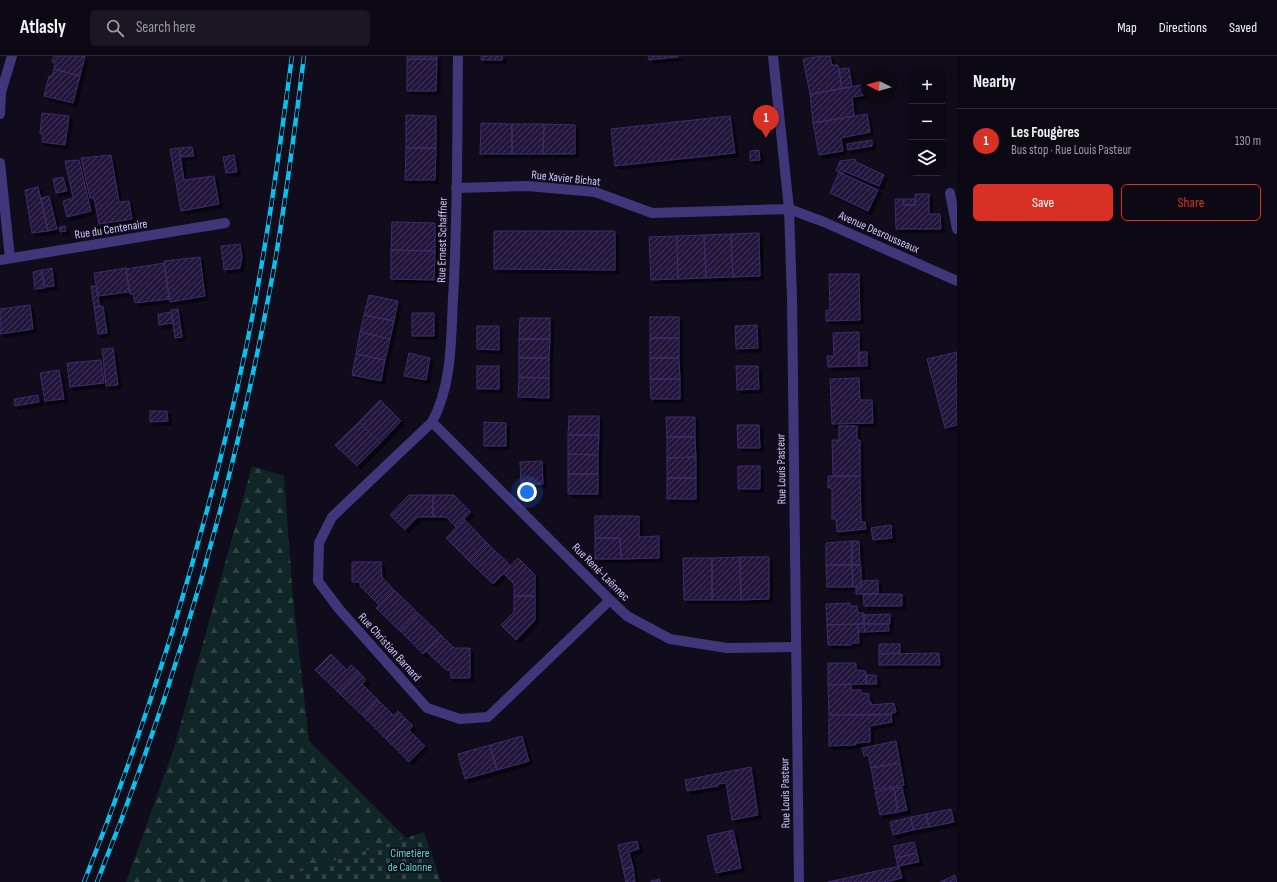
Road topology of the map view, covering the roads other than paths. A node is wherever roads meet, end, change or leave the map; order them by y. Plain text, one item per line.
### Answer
1 (12, 56) edge
2 (458, 56) edge
3 (772, 56) edge
4 (0, 114) edge
5 (0, 163) edge
6 (456, 188) junction
7 (950, 193) dead end
8 (789, 210) junction
9 (225, 223) dead end
10 (957, 229) edge
11 (5, 259) edge
12 (957, 281) edge
13 (432, 422) junction
14 (610, 600) junction
15 (796, 647) junction
16 (799, 882) edge

1 - 4 street
2 - 6 street, Rue Ernest Schaffner
3 - 8 street, Rue Louis Pasteur
5 - 11 street
6 - 8 street, Rue Xavier Bichat
6 - 13 street, Rue Ernest Schaffner
7 - 10 street
8 - 12 street, Avenue Desrousseaux
8 - 15 street, Rue Louis Pasteur
9 - 11 street, Rue du Centenaire
13 - 14 street, Rue René-Laënnec
13 - 14 street, Rue Christian Barnard
14 - 15 street, Rue René-Laënnec
15 - 16 street, Rue Louis Pasteur

